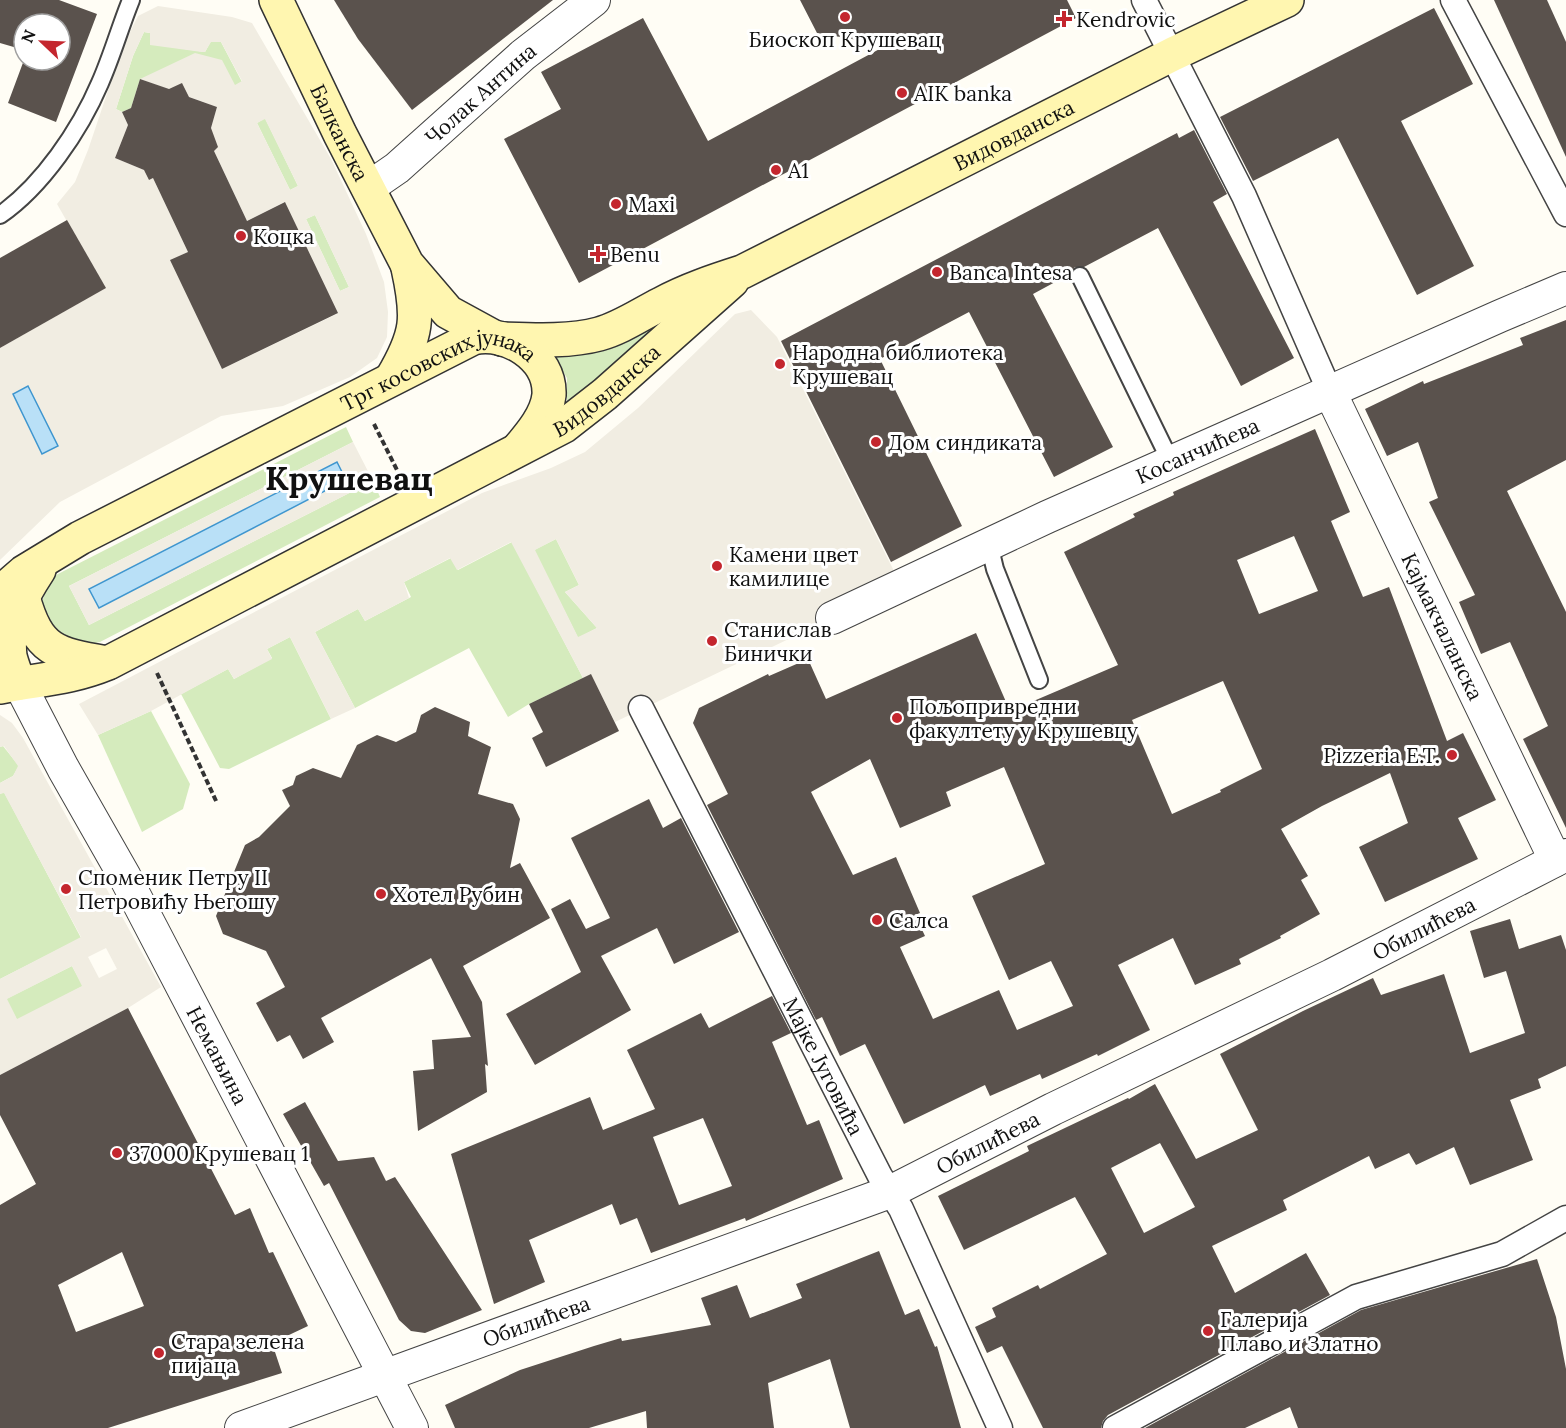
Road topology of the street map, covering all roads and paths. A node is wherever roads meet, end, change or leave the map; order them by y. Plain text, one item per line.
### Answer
1 (131, 0) edge
2 (276, 0) edge
3 (594, 0) edge
4 (1144, 0) edge
5 (1287, 0) edge
6 (1453, 0) edge
7 (1173, 54) junction
8 (368, 188) junction
9 (1566, 214) edge
10 (0, 215) edge
11 (407, 264) junction
12 (742, 272) junction
13 (1080, 276) dead end
14 (1566, 288) edge
15 (497, 337) junction
16 (392, 378) junction
17 (1330, 392) junction
18 (516, 452) junction
19 (1168, 463) junction
20 (989, 544) junction
21 (11, 595) edge
22 (832, 618) dead end
23 (108, 663) junction
24 (157, 673) dead end
25 (1039, 680) dead end
26 (9, 685) edge
27 (641, 708) dead end
28 (217, 803) dead end
29 (1560, 858) edge
30 (890, 1192) junction
31 (1566, 1218) edge
32 (385, 1376) junction
33 (241, 1428) edge
34 (412, 1428) edge
35 (1000, 1428) edge
36 (1115, 1428) edge

1 - 10 lane
2 - 8 main road, Балканска
3 - 8 street, Чолак Антина
4 - 7 street
5 - 7 main road, Видовданска
6 - 9 street
7 - 12 main road, Видовданска
7 - 17 street
8 - 11 main road, Балканска
11 - 15 main road, Балканска
11 - 16 main road, Балканска
12 - 15 main road, Видовданска
12 - 18 main road, Видовданска
13 - 19 lane
14 - 17 street, Косанчићева
15 - 16 main road, Трг косовских јунака
15 - 18 main road, Трг косовских јунака
16 - 21 main road, Трг косовских јунака
17 - 19 street, Косанчићева
17 - 29 street, Кајмакчаланска
18 - 23 main road, Трг косовских јунака
19 - 20 street, Косанчићева
20 - 22 street, Косанчићева
20 - 25 lane
21 - 23 main road
21 - 26 main road
23 - 26 main road, Трг косовских јунака
24 - 28 path
26 - 32 street, Немањина
27 - 30 street, Мајке Југовића
29 - 30 street, Обилићева
30 - 32 street, Обилићева
30 - 35 street, Мајке Југовића
31 - 36 street
32 - 33 street, Обилићева
32 - 34 street, Немањина

